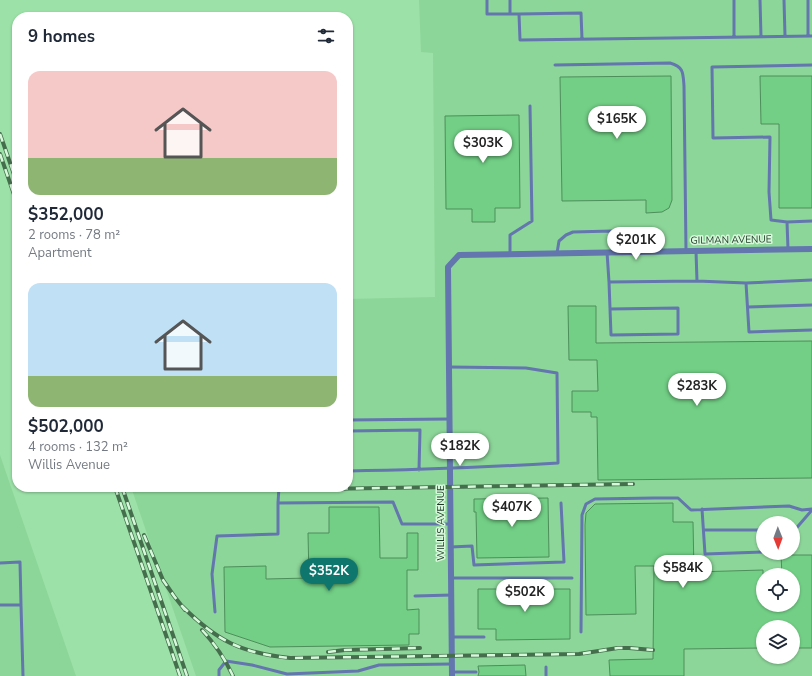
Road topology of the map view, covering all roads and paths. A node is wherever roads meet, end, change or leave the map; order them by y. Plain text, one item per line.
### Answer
1 (487, 0) edge
2 (510, 0) edge
3 (734, 0) edge
4 (760, 0) edge
5 (784, 0) edge
6 (808, 0) edge
7 (510, 14) junction
8 (519, 14) junction
9 (785, 36) junction
10 (810, 36) edge
11 (734, 37) junction
12 (761, 37) junction
13 (582, 39) junction
14 (555, 65) dead end
15 (812, 65) edge
16 (530, 106) dead end
17 (812, 221) edge
18 (787, 222) junction
19 (788, 249) junction
20 (812, 249) edge
21 (686, 251) junction
22 (696, 251) junction
23 (607, 252) junction
24 (641, 252) junction
25 (557, 253) junction
26 (510, 254) junction
27 (459, 255) joint
28 (812, 280) edge
29 (697, 281) junction
30 (609, 282) junction
31 (746, 282) junction
32 (812, 305) edge
33 (748, 307) junction
34 (610, 309) junction
35 (812, 330) edge
36 (450, 367) junction
37 (450, 419) junction
38 (353, 420) edge
39 (353, 431) edge
40 (450, 467) junction
41 (419, 470) junction
42 (353, 471) edge
43 (279, 492) edge
44 (561, 502) dead end
45 (278, 503) junction
46 (702, 509) junction
47 (812, 509) edge
48 (451, 524) junction
49 (800, 524) edge
50 (704, 530) junction
51 (756, 530) edge
52 (451, 547) junction
53 (756, 552) edge
54 (0, 563) edge
55 (452, 578) junction
56 (572, 578) dead end
57 (452, 595) junction
58 (415, 596) dead end
59 (0, 605) edge
60 (21, 605) junction
61 (215, 612) dead end
62 (581, 632) dead end
63 (452, 637) junction
64 (484, 637) dead end
65 (452, 664) junction
66 (546, 667) dead end
67 (476, 672) dead end
68 (452, 674) edge
69 (23, 676) edge
70 (219, 676) edge
71 (546, 676) edge

1 - 7 lane
2 - 7 lane
3 - 11 lane
4 - 12 lane
5 - 9 lane
6 - 10 lane
7 - 8 lane
8 - 13 lane
8 - 13 lane
9 - 10 lane
9 - 12 lane
11 - 12 lane
11 - 13 lane
14 - 21 lane
15 - 18 lane
16 - 26 lane
17 - 18 lane
18 - 19 lane
19 - 20 street, GILMAN AVENUE
19 - 22 street, GILMAN AVENUE
21 - 22 street, GILMAN AVENUE
21 - 24 street, GILMAN AVENUE
22 - 29 lane
23 - 24 street, GILMAN AVENUE
23 - 25 street, GILMAN AVENUE
23 - 30 lane
24 - 25 lane
25 - 26 street, GILMAN AVENUE
26 - 27 street, GILMAN AVENUE
27 - 36 street, WILLIS AVENUE
28 - 31 lane
29 - 30 lane
29 - 31 lane
30 - 34 lane
31 - 33 lane
32 - 33 lane
33 - 35 lane
34 - 34 lane
36 - 37 street, WILLIS AVENUE
36 - 40 lane
37 - 38 lane
37 - 40 street, WILLIS AVENUE
39 - 41 lane
40 - 41 lane
40 - 48 street, WILLIS AVENUE
41 - 42 lane
43 - 45 lane
44 - 52 lane
45 - 48 lane
45 - 61 lane
46 - 47 lane
46 - 50 lane
46 - 62 lane
47 - 49 lane
48 - 52 street, WILLIS AVENUE
50 - 51 lane
50 - 53 lane
52 - 55 street, WILLIS AVENUE
54 - 60 lane
55 - 56 lane
55 - 57 street, WILLIS AVENUE
57 - 58 lane
57 - 63 street, WILLIS AVENUE
59 - 60 lane
60 - 69 lane
63 - 64 lane
63 - 65 street, WILLIS AVENUE
65 - 68 street, WILLIS AVENUE
65 - 70 lane
66 - 71 lane
67 - 68 lane

